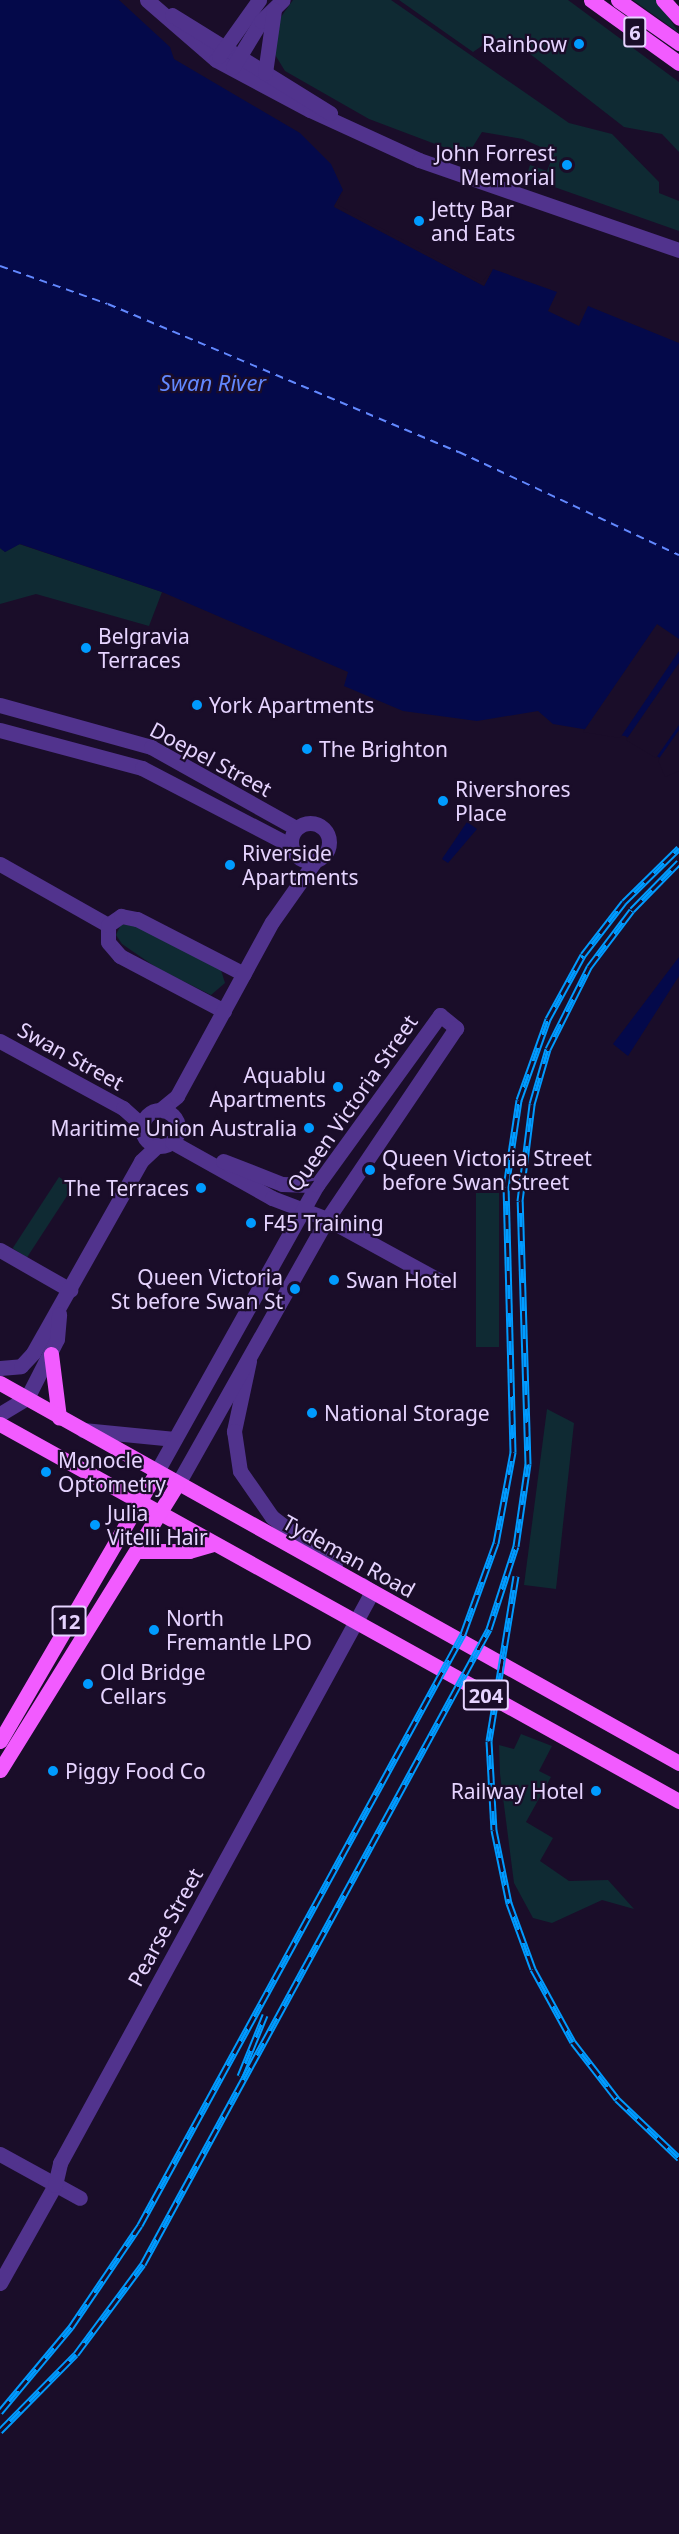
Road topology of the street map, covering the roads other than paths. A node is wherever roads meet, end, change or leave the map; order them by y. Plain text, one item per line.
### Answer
1 (148, 0) edge
2 (259, 0) edge
3 (591, 0) edge
4 (618, 0) edge
5 (663, 0) edge
6 (279, 5) edge
7 (679, 18) edge
8 (679, 43) edge
9 (219, 54) junction
10 (679, 63) edge
11 (235, 64) junction
12 (265, 73) junction
13 (339, 120) junction
14 (679, 250) edge
15 (0, 705) edge
16 (0, 730) edge
17 (296, 828) junction
18 (292, 848) junction
19 (315, 861) junction
20 (0, 864) edge
21 (292, 889) junction
22 (108, 925) junction
23 (244, 974) junction
24 (225, 1011) junction
25 (0, 1041) edge
26 (177, 1096) junction
27 (149, 1122) junction
28 (171, 1134) junction
29 (141, 1161) junction
30 (317, 1185) junction
31 (303, 1210) junction
32 (327, 1219) junction
33 (0, 1250) edge
34 (442, 1282) dead end
35 (70, 1290) junction
36 (59, 1314) junction
37 (51, 1354) junction
38 (249, 1355) junction
39 (0, 1368) edge
40 (0, 1383) edge
41 (27, 1398) junction
42 (0, 1414) edge
43 (59, 1417) junction
44 (0, 1424) edge
45 (83, 1430) junction
46 (175, 1439) junction
47 (156, 1473) junction
48 (177, 1485) junction
49 (139, 1502) junction
50 (160, 1514) junction
51 (214, 1544) junction
52 (139, 1551) junction
53 (372, 1592) junction
54 (355, 1623) junction
55 (0, 1742) edge
56 (679, 1763) edge
57 (0, 1770) edge
58 (679, 1801) edge
59 (0, 2154) edge
60 (55, 2185) junction
61 (80, 2198) dead end
62 (7, 2257) edge
63 (0, 2283) edge

1 - 9 street
2 - 9 street
3 - 10 main road, 6
4 - 8 main road, 6
5 - 7 main road
6 - 11 street
6 - 12 street
9 - 11 street
11 - 12 street
11 - 13 street
12 - 13 street
13 - 14 street
15 - 17 street, Doepel Street
16 - 18 street, Doepel Street
17 - 18 street
17 - 19 street
18 - 19 street
18 - 21 street
19 - 21 street
20 - 22 street
21 - 23 street
22 - 23 street
22 - 24 street
23 - 24 street
24 - 26 street
25 - 27 street, Swan Street
26 - 27 street
26 - 28 street
27 - 28 street
27 - 28 street
27 - 29 street
28 - 29 street
28 - 30 street
28 - 31 street
29 - 35 street
30 - 31 street, Queen Victoria Street / 12
30 - 32 street, Queen Victoria Street / 12
31 - 32 street
31 - 46 street, Queen Victoria Street / 12
32 - 34 street
32 - 38 street, Queen Victoria Street / 12
33 - 35 street
35 - 36 street
36 - 37 street
36 - 39 street
37 - 41 street
37 - 43 main road
38 - 48 street, Queen Victoria Street / 12
38 - 53 street
40 - 41 main road, Tydeman Road / 204
41 - 42 street
41 - 43 main road, Tydeman Road / 204
43 - 45 main road, Tydeman Road / 204
44 - 49 main road, 204
45 - 46 street
45 - 47 main road, Tydeman Road / 204
46 - 47 street, Queen Victoria Street / 12
47 - 48 main road, Tydeman Road / 204
47 - 49 main road, Queen Victoria Street / 12
48 - 50 main road, Queen Victoria Street / 12
48 - 53 main road, Tydeman Road / 204
49 - 50 main road, 204
49 - 55 main road, Queen Victoria Street / 12
50 - 51 main road, 204
50 - 52 main road, Queen Victoria Street / 12
51 - 52 main road
51 - 54 main road, 204
52 - 57 main road, Queen Victoria Street / 12
53 - 54 street, Pearse Street
53 - 56 main road, Tydeman Road / 204
54 - 58 main road, 204
54 - 60 street, Pearse Street
59 - 60 street
60 - 61 street
60 - 62 street, Pearse Street
62 - 63 street, Pearse Street

